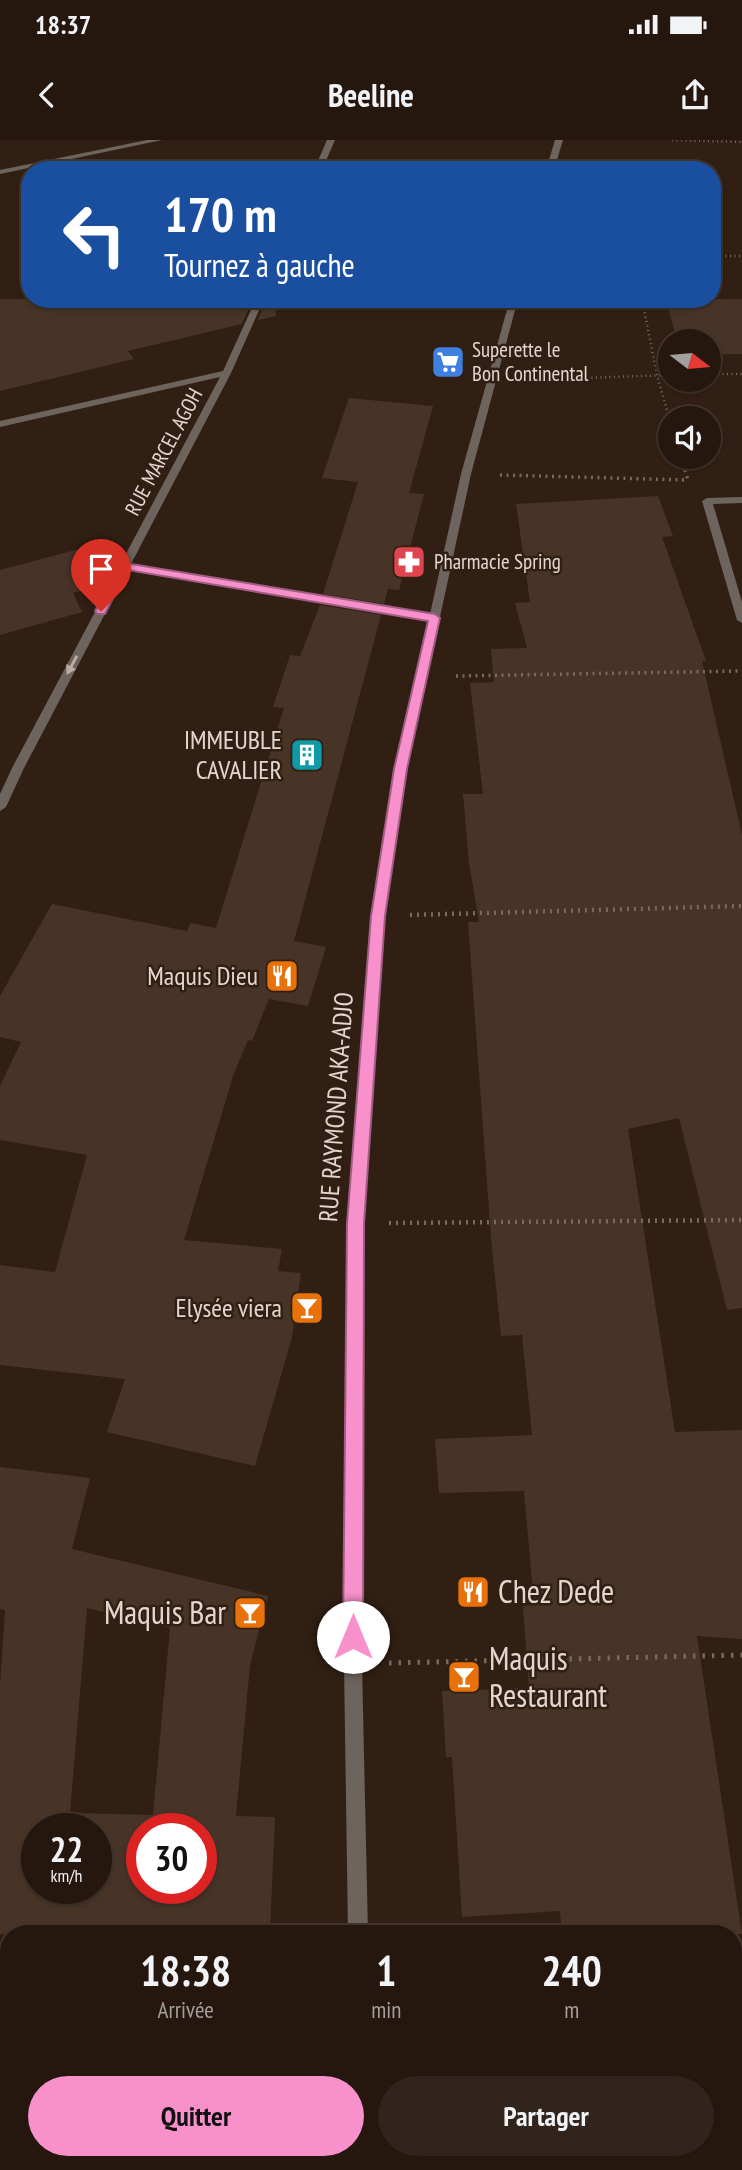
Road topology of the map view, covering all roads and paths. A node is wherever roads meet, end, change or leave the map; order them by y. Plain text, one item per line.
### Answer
1 (158, 140) edge
2 (331, 140) edge
3 (559, 140) edge
4 (672, 140) edge
5 (742, 142) edge
6 (54, 161) edge
7 (322, 161) edge
8 (553, 161) edge
9 (21, 168) edge
10 (0, 172) edge
11 (721, 256) edge
12 (742, 256) edge
13 (256, 308) edge
14 (512, 308) edge
15 (644, 308) edge
16 (227, 373) junction
17 (721, 374) edge
18 (742, 374) edge
19 (657, 375) junction
20 (492, 381) junction
21 (666, 406) edge
22 (0, 424) edge
23 (466, 474) junction
24 (688, 480) dead end
25 (742, 500) edge
26 (125, 566) junction
27 (435, 618) junction
28 (742, 620) edge
29 (742, 671) edge
30 (422, 677) junction
31 (18, 768) junction
32 (0, 774) edge
33 (0, 807) edge
34 (742, 906) edge
35 (378, 916) junction
36 (742, 1220) edge
37 (355, 1224) junction
38 (742, 1655) edge
39 (353, 1664) junction
40 (358, 1925) edge

1 - 6 street
2 - 7 street
3 - 8 street
4 - 5 path
9 - 10 street
11 - 12 path
13 - 16 street, RUE MARCEL AGOH
14 - 20 street, RUE RAYMOND AKA-ADJO
15 - 19 path
16 - 22 street
16 - 26 street, RUE MARCEL AGOH
17 - 18 path
19 - 20 path
19 - 21 path
20 - 23 street, RUE RAYMOND AKA-ADJO
23 - 24 path
23 - 27 street, RUE RAYMOND AKA-ADJO
25 - 28 street
26 - 27 street
26 -> 31 street, RUE MARCEL AGOH
27 - 30 street, RUE RAYMOND AKA-ADJO
29 - 30 path
30 - 35 street, RUE RAYMOND AKA-ADJO
31 - 32 street
31 - 33 street, RUE MARCEL AGOH
34 - 35 path
35 - 37 street, RUE RAYMOND AKA-ADJO
36 - 37 path
37 - 39 street, RUE RAYMOND AKA-ADJO
38 - 39 path
39 - 40 street, RUE RAYMOND AKA-ADJO

